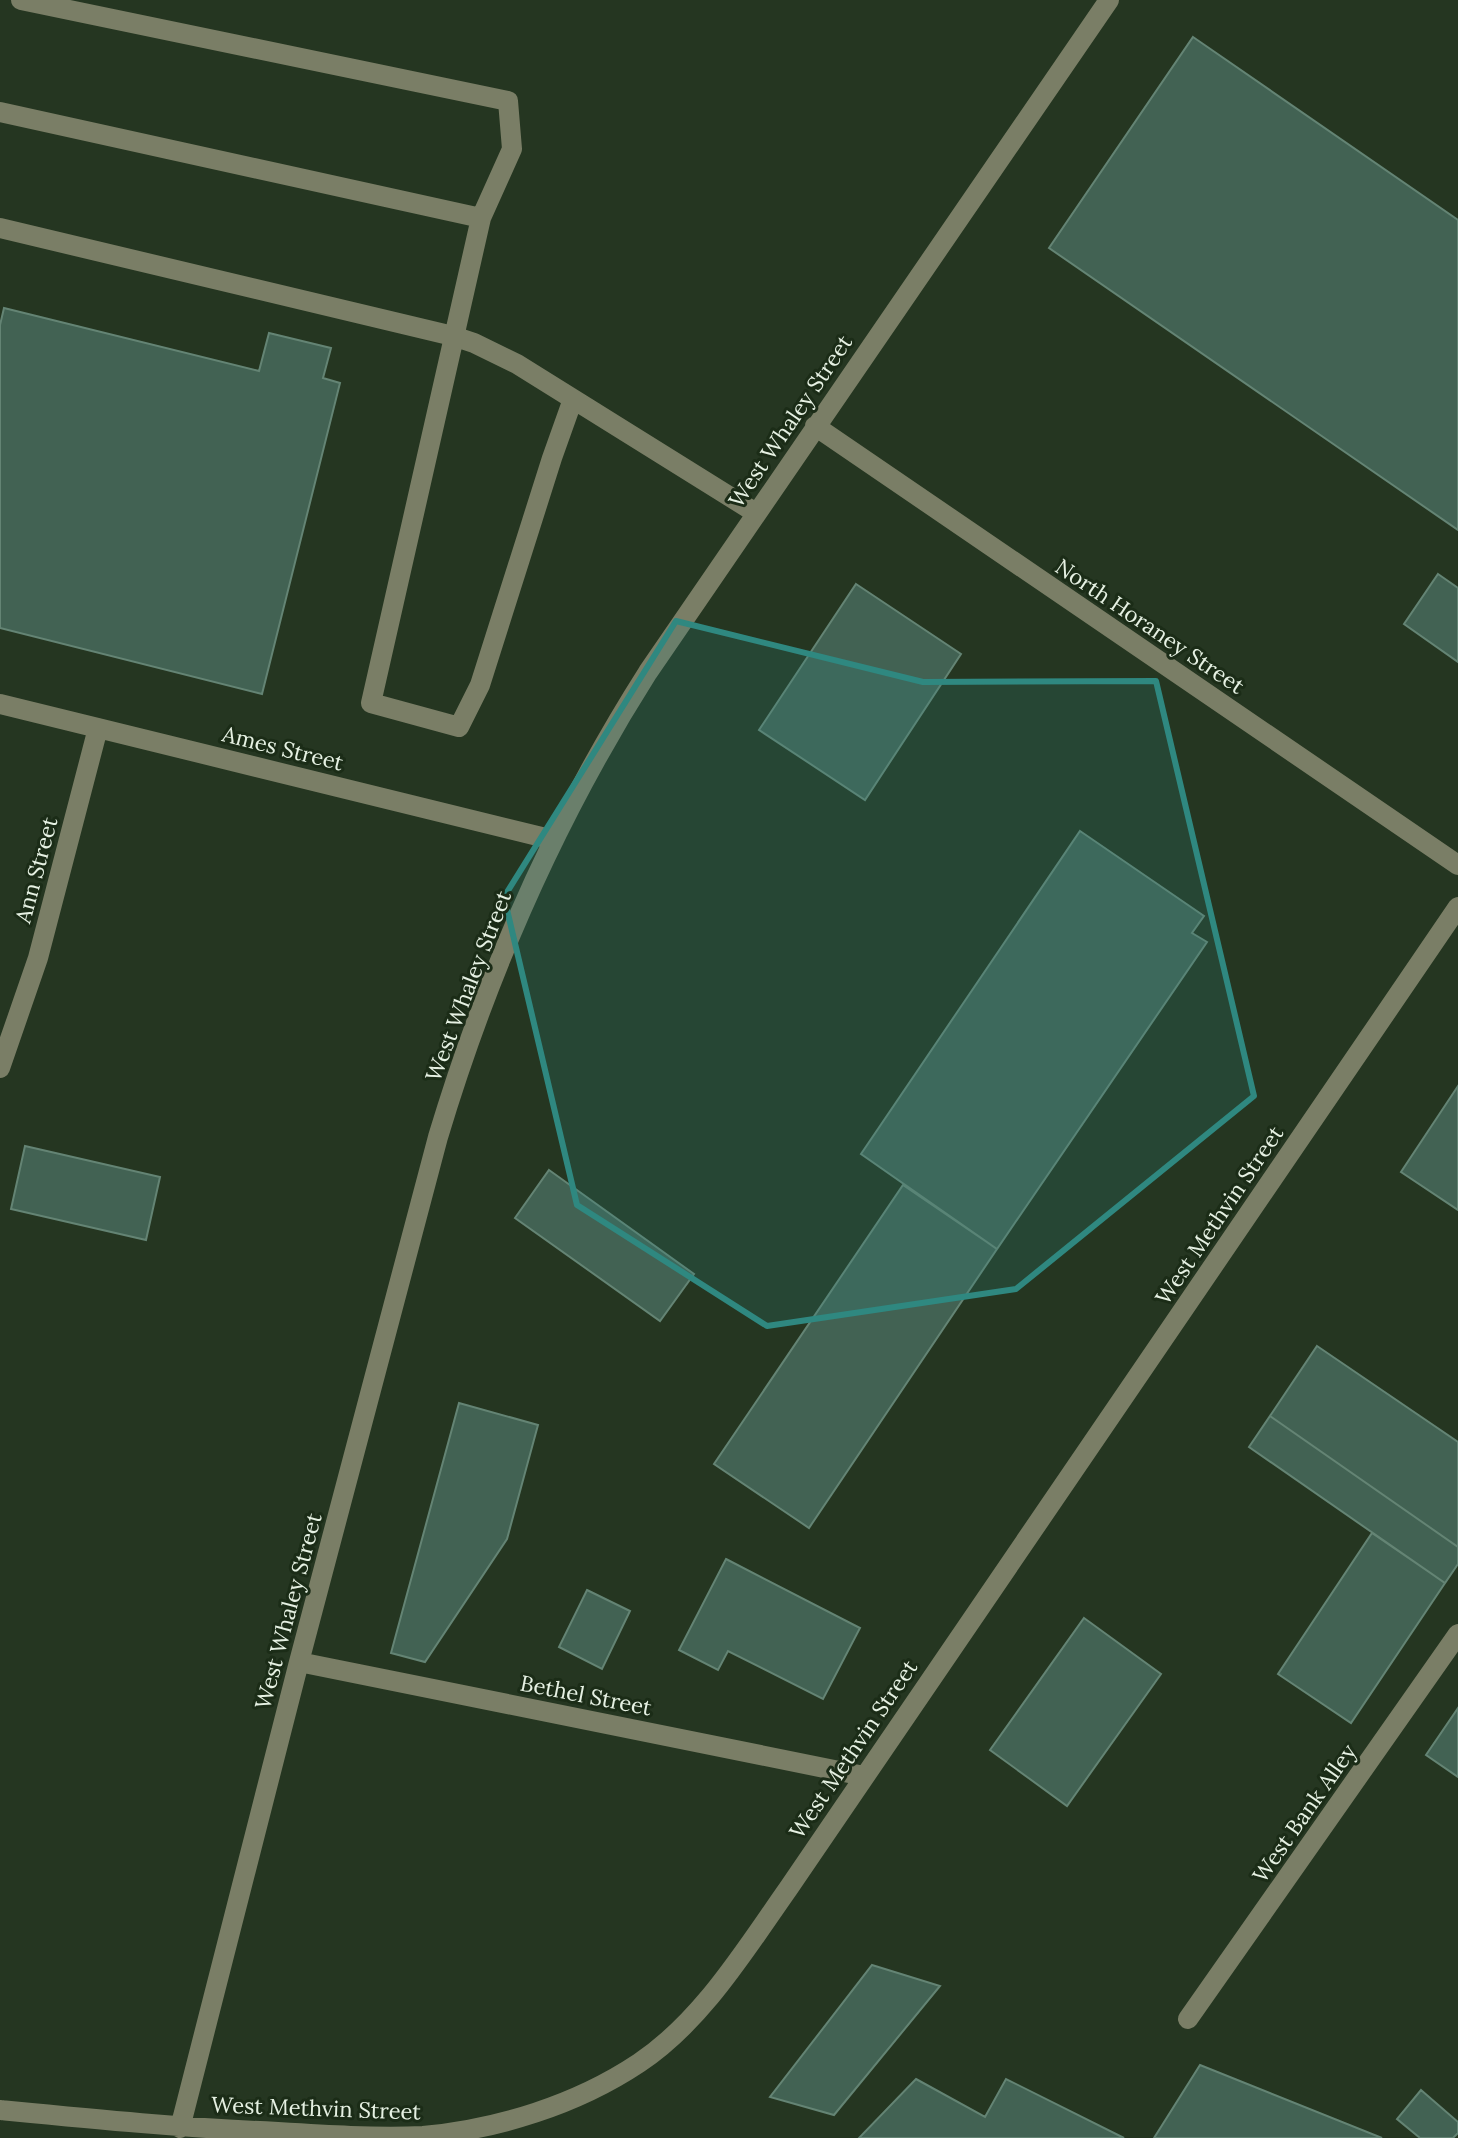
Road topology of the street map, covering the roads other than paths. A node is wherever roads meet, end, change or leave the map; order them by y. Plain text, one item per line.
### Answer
1 (21, 0) edge
2 (1109, 0) edge
3 (0, 112) edge
4 (481, 218) junction
5 (0, 228) edge
6 (453, 336) junction
7 (573, 399) junction
8 (815, 426) junction
9 (756, 513) junction
10 (0, 704) edge
11 (98, 728) junction
12 (554, 840) junction
13 (1458, 865) edge
14 (1458, 907) edge
15 (0, 1068) edge
16 (1458, 1634) edge
17 (299, 1662) junction
18 (864, 1776) junction
19 (1188, 2019) dead end
20 (0, 2110) edge
21 (180, 2128) junction

1 - 4 street
2 - 8 street, West Whaley Street
3 - 4 street
4 - 6 street
5 - 6 street
6 - 7 street
6 - 7 street
7 - 9 street
8 - 9 street, West Whaley Street
8 - 13 street, North Horaney Street
9 - 12 street, West Whaley Street
10 - 11 street, Ames Street
11 - 12 street, Ames Street
11 - 15 street, Ann Street
12 - 17 street, West Whaley Street
14 - 18 street, West Methvin Street
16 - 19 street, West Bank Alley
17 - 18 street, Bethel Street
17 - 21 street, West Whaley Street
18 - 21 street, West Methvin Street
20 - 21 street, West Methvin Street

